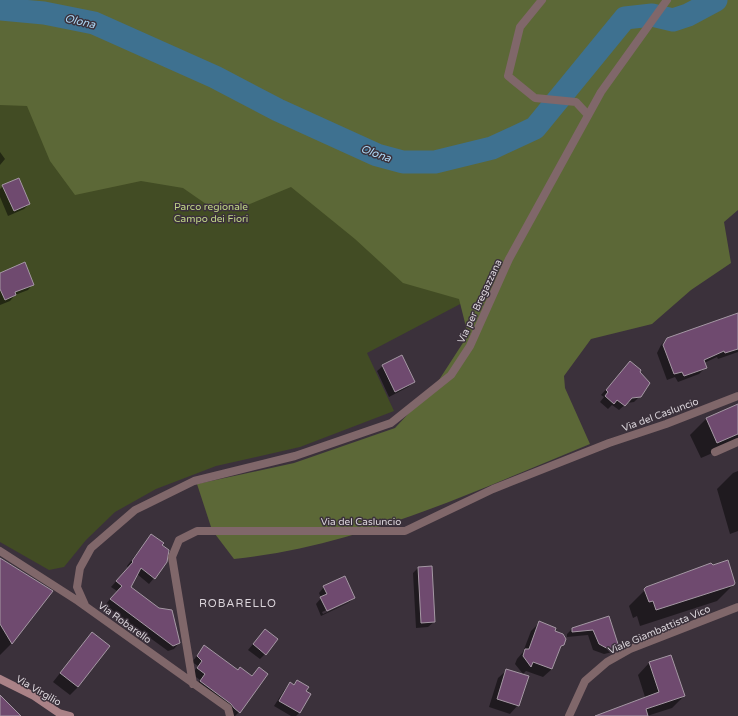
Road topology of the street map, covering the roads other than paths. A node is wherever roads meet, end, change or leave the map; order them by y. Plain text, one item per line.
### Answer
1 (542, 0) edge
2 (667, 0) edge
3 (588, 115) junction
4 (738, 396) edge
5 (738, 442) edge
6 (715, 452) dead end
7 (0, 551) edge
8 (85, 605) junction
9 (738, 607) edge
10 (0, 679) edge
11 (194, 684) junction
12 (70, 716) edge
13 (230, 716) edge
14 (568, 716) edge

1 - 3 street
2 - 3 street, Via per Bregazzana
3 - 8 street, Via per Bregazzana
4 - 11 street, Via del Casluncio
5 - 6 street
7 - 8 street, Via Robarello
8 - 11 street, Via Robarello
9 - 14 street, Viale Giambattista Vico
10 - 12 main road, Via Virgilio
11 - 13 street, Via Robarello

